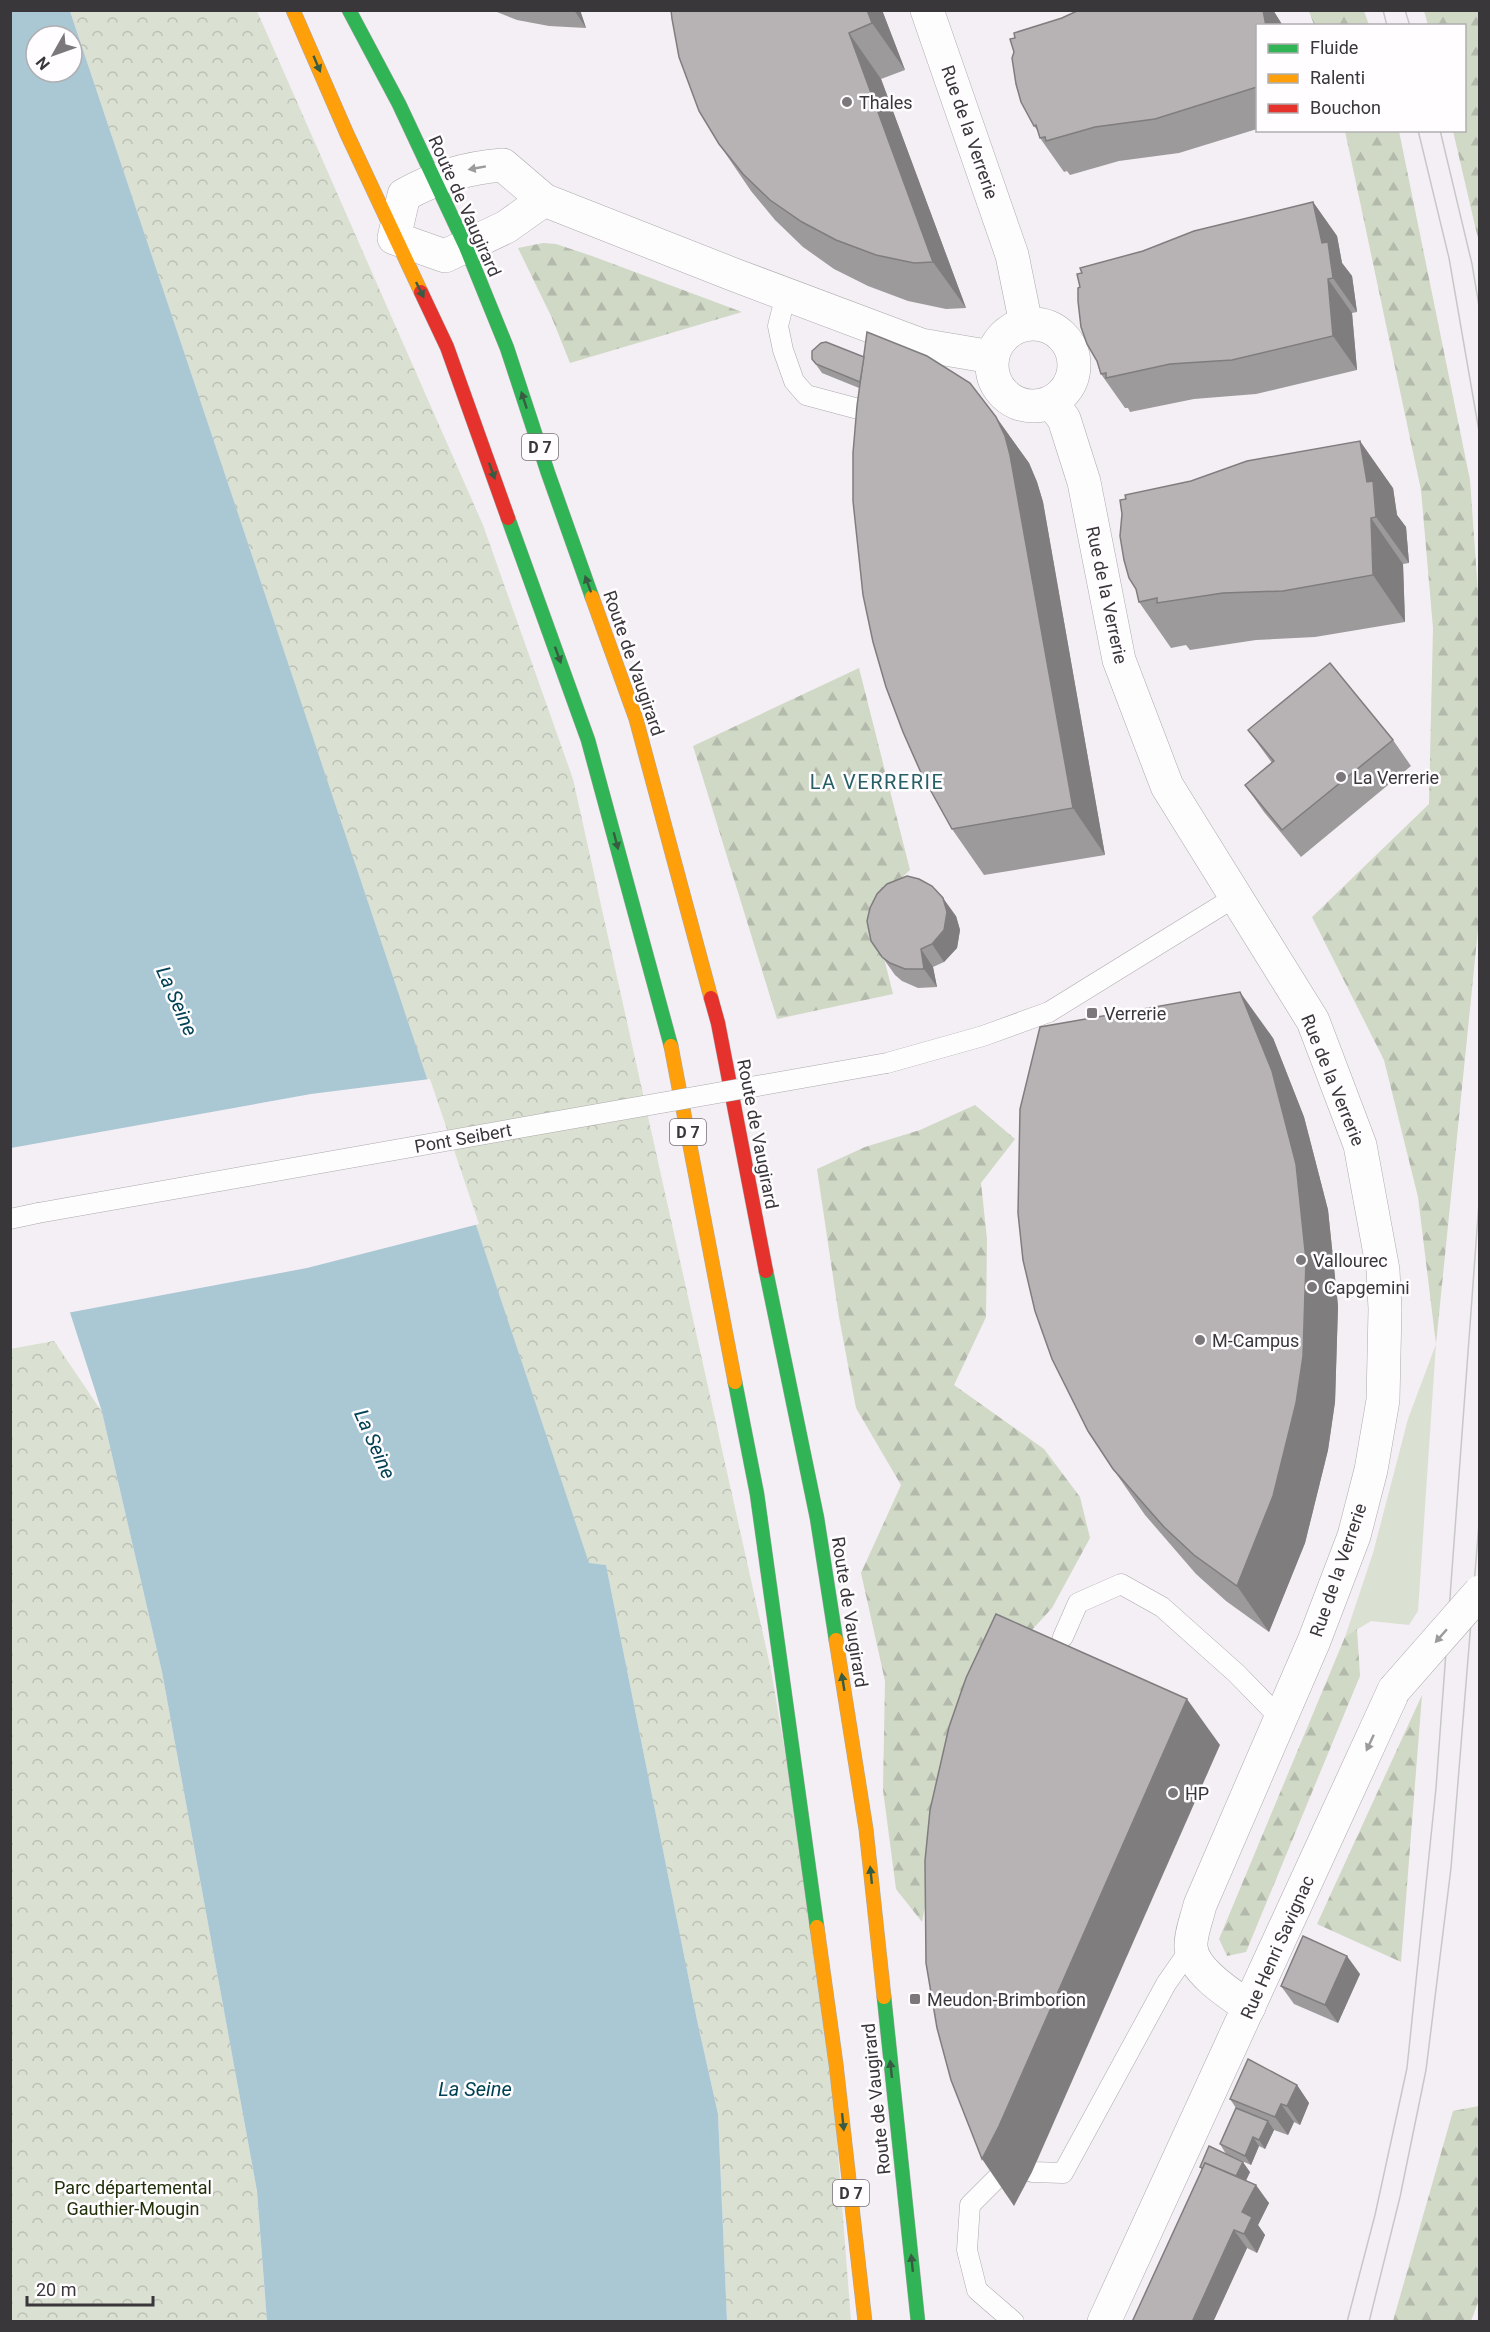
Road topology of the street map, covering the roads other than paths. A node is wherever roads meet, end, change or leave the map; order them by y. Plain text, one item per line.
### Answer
1 (293, 10) edge
2 (349, 10) edge
3 (927, 10) edge
4 (433, 179) junction
5 (544, 200) junction
6 (394, 238) junction
7 (466, 247) junction
8 (786, 294) junction
9 (1026, 324) junction
10 (992, 357) junction
11 (1050, 402) junction
12 (894, 417) edge
13 (1235, 897) junction
14 (10, 1219) edge
15 (1479, 1592) edge
16 (1063, 1637) dead end
17 (1280, 1717) junction
18 (1191, 1948) junction
19 (1250, 2007) junction
20 (1032, 2172) dead end
21 (1000, 2174) edge
22 (866, 2322) edge
23 (918, 2322) edge
24 (1014, 2322) edge
25 (1104, 2322) edge

1 -> 6 main road, Route de Vaugirard / D 7
2 - 4 main road, Route de Vaugirard / D 7
3 - 9 street, Rue de la Verrerie
5 -> 4 street
4 - 6 street
4 - 7 main road, Route de Vaugirard / D 7
5 - 7 street
5 - 8 street
6 - 7 street
6 -> 22 main road, Route de Vaugirard / D 7
23 -> 7 main road, Route de Vaugirard / D 7
8 - 10 street
8 - 12 lane
9 - 10 street
9 - 11 street
10 - 11 street
11 - 13 street, Rue de la Verrerie
13 - 14 lane, Pont Seibert, bridge
13 - 17 street, Rue de la Verrerie
15 -> 19 street, Rue Henri Savignac, bridge
16 - 17 lane
17 - 18 street, Rue de la Verrerie
18 - 19 street
18 - 20 lane
19 - 25 street, Rue Henri Savignac
21 - 24 lane

